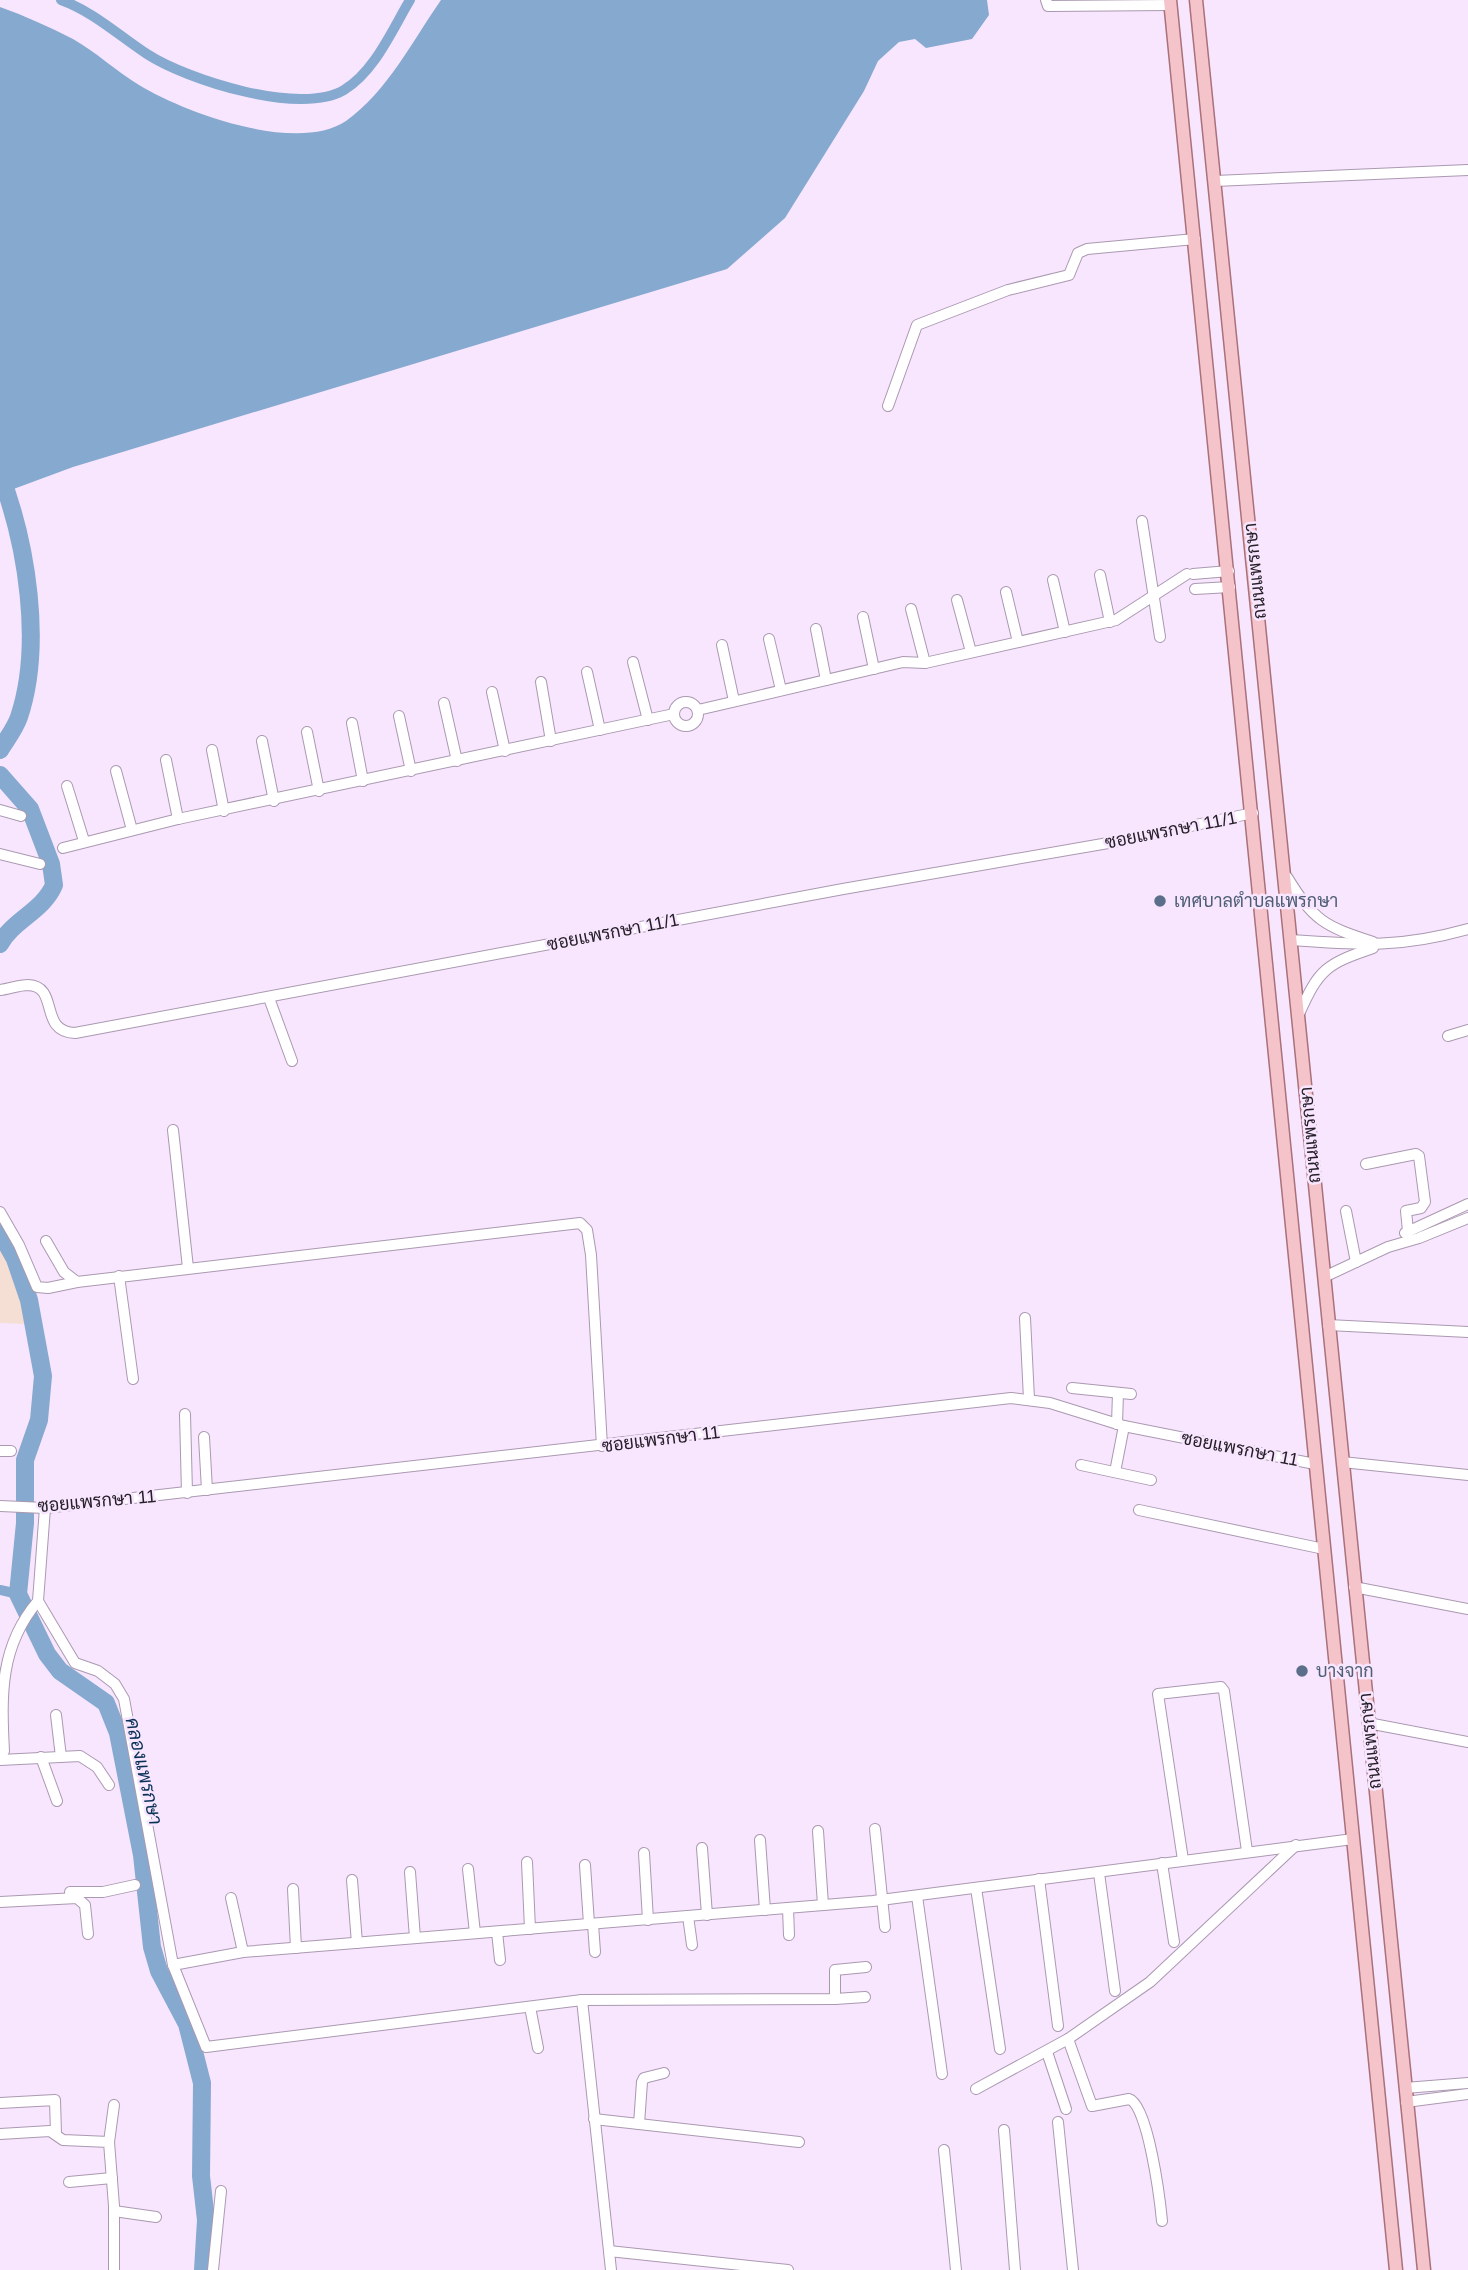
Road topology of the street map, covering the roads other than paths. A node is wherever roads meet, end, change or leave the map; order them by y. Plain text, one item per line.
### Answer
1 (1046, 0) edge
2 (1196, 0) edge
3 (1170, 2) edge
4 (1468, 170) edge
5 (1215, 181) junction
6 (1195, 239) junction
7 (1234, 359) junction
8 (1208, 362) junction
9 (888, 407) dead end
10 (1142, 521) dead end
11 (1229, 571) junction
12 (1100, 575) dead end
13 (1053, 580) dead end
14 (1176, 582) junction
15 (1230, 587) junction
16 (1006, 592) dead end
17 (1154, 595) junction
18 (957, 600) dead end
19 (911, 609) dead end
20 (863, 617) dead end
21 (1110, 622) junction
22 (816, 629) dead end
23 (1065, 632) junction
24 (1160, 638) dead end
25 (769, 639) dead end
26 (1018, 642) junction
27 (722, 645) dead end
28 (971, 652) junction
29 (634, 662) dead end
30 (925, 663) junction
31 (874, 668) junction
32 (587, 672) dead end
33 (826, 680) junction
34 (541, 682) dead end
35 (781, 690) junction
36 (492, 692) dead end
37 (734, 701) junction
38 (444, 703) dead end
39 (698, 710) junction
40 (674, 714) junction
41 (398, 716) dead end
42 (648, 720) junction
43 (352, 723) dead end
44 (600, 730) junction
45 (306, 732) dead end
46 (262, 741) dead end
47 (551, 741) junction
48 (212, 750) dead end
49 (505, 751) junction
50 (166, 760) dead end
51 (457, 761) junction
52 (116, 771) dead end
53 (411, 771) junction
54 (363, 782) junction
55 (67, 786) dead end
56 (319, 791) junction
57 (274, 801) junction
58 (0, 810) edge
59 (224, 811) junction
60 (1252, 813) junction
61 (20, 816) dead end
62 (178, 820) junction
63 (132, 830) junction
64 (84, 841) junction
65 (63, 848) dead end
66 (0, 854) edge
67 (40, 864) dead end
68 (1287, 877) junction
69 (1468, 929) edge
70 (1292, 940) junction
71 (1384, 945) junction
72 (1, 992) edge
73 (269, 998) junction
74 (1299, 1014) junction
75 (1468, 1030) edge
76 (1448, 1036) dead end
77 (292, 1061) dead end
78 (173, 1130) dead end
79 (1366, 1164) dead end
80 (1468, 1204) edge
81 (1346, 1211) dead end
82 (0, 1212) edge
83 (1468, 1218) edge
84 (1408, 1231) junction
85 (46, 1241) dead end
86 (1388, 1247) junction
87 (1356, 1262) junction
88 (188, 1268) junction
89 (119, 1276) junction
90 (1324, 1277) junction
91 (77, 1282) junction
92 (1026, 1318) dead end
93 (1328, 1325) junction
94 (1468, 1332) edge
95 (133, 1379) dead end
96 (1072, 1388) dead end
97 (1118, 1393) junction
98 (1131, 1394) dead end
99 (1029, 1399) junction
100 (185, 1414) dead end
101 (1121, 1425) junction
102 (204, 1437) dead end
103 (602, 1446) junction
104 (1342, 1462) junction
105 (1315, 1464) junction
106 (1081, 1465) dead end
107 (1115, 1472) junction
108 (1468, 1475) edge
109 (1151, 1480) dead end
110 (207, 1490) junction
111 (187, 1493) junction
112 (0, 1506) edge
113 (40, 1508) junction
114 (1139, 1510) dead end
115 (1324, 1549) junction
116 (1354, 1587) junction
117 (34, 1604) junction
118 (1468, 1609) edge
119 (1, 1671) edge
120 (1, 1686) edge
121 (1, 1710) edge
122 (56, 1715) dead end
123 (1368, 1723) junction
124 (1468, 1742) edge
125 (61, 1757) junction
126 (41, 1758) junction
127 (0, 1759) edge
128 (109, 1785) dead end
129 (57, 1801) dead end
130 (875, 1829) dead end
131 (818, 1832) dead end
132 (1353, 1839) junction
133 (760, 1840) dead end
134 (1296, 1844) junction
135 (702, 1848) dead end
136 (1247, 1851) junction
137 (644, 1853) dead end
138 (1182, 1860) junction
139 (527, 1861) dead end
140 (1162, 1863) junction
141 (585, 1865) dead end
142 (468, 1869) dead end
143 (410, 1872) dead end
144 (1099, 1873) junction
145 (1039, 1879) junction
146 (352, 1880) dead end
147 (135, 1885) dead end
148 (976, 1888) junction
149 (293, 1889) dead end
150 (917, 1896) junction
151 (231, 1898) dead end
152 (47, 1899) junction
153 (882, 1900) junction
154 (0, 1902) edge
155 (823, 1905) junction
156 (788, 1908) junction
157 (765, 1910) junction
158 (707, 1915) junction
159 (688, 1916) junction
160 (648, 1920) junction
161 (591, 1924) junction
162 (885, 1927) dead end
163 (530, 1929) junction
164 (497, 1932) junction
165 (475, 1933) junction
166 (88, 1934) dead end
167 (789, 1935) dead end
168 (415, 1938) junction
169 (1174, 1942) dead end
170 (357, 1943) junction
171 (692, 1944) dead end
172 (296, 1948) junction
173 (243, 1952) junction
174 (596, 1952) dead end
175 (500, 1960) dead end
176 (173, 1965) junction
177 (866, 1967) dead end
178 (1115, 1990) dead end
179 (865, 1997) dead end
180 (835, 1999) junction
181 (582, 2000) junction
182 (530, 2007) junction
183 (1058, 2026) dead end
184 (1068, 2039) junction
185 (538, 2048) dead end
186 (1000, 2049) dead end
187 (1047, 2052) junction
188 (664, 2073) dead end
189 (942, 2074) dead end
190 (1468, 2083) edge
191 (1405, 2088) junction
192 (976, 2089) dead end
193 (1468, 2094) edge
194 (1406, 2102) junction
195 (0, 2103) edge
196 (114, 2105) dead end
197 (1066, 2109) dead end
198 (594, 2119) junction
199 (1058, 2122) dead end
200 (639, 2124) junction
201 (1004, 2130) dead end
202 (0, 2134) edge
203 (56, 2134) junction
204 (799, 2141) dead end
205 (110, 2142) junction
206 (944, 2150) dead end
207 (112, 2178) junction
208 (69, 2182) dead end
209 (221, 2191) dead end
210 (114, 2211) junction
211 (156, 2217) dead end
212 (1162, 2221) dead end
213 (609, 2251) junction
214 (114, 2270) edge
215 (213, 2270) edge
216 (611, 2270) edge
217 (788, 2270) edge
218 (956, 2270) edge
219 (1015, 2270) edge
220 (1073, 2270) edge
221 (1396, 2270) edge
222 (1424, 2270) edge

1 - 3 street
2 - 5 main road, ถนนแพรกษา
3 - 6 main road, ถนนแพรกษา
4 - 5 street
5 - 7 main road, ถนนแพรกษา
6 - 8 main road, ถนนแพรกษา
6 - 9 street
7 - 8 main road
7 - 68 main road, ถนนแพรกษา
8 - 11 main road, ถนนแพรกษา
10 - 17 street
11 - 14 street
11 - 15 main road, ถนนแพรกษา
12 - 21 street
13 - 23 street
14 - 15 street
14 - 17 street
15 - 60 main road, ถนนแพรกษา
16 - 26 street
17 - 21 street
17 - 24 street
18 - 28 street
19 - 30 street
20 - 31 street
21 - 23 street
22 - 33 street
23 - 26 street
25 - 35 street
26 - 28 street
27 - 37 street
28 - 30 street
29 - 42 street
30 - 31 street
31 - 33 street
32 - 44 street
33 - 35 street
34 - 47 street
35 - 37 street
36 - 49 street
37 - 39 street
38 - 51 street
39 - 40 street
39 - 40 street
40 - 42 street
41 - 53 street
42 - 44 street
43 - 54 street
44 - 47 street
45 - 56 street
46 - 57 street
47 - 49 street
48 - 59 street
49 - 51 street
50 - 62 street
51 - 53 street
52 - 63 street
53 - 54 street
54 - 56 street
55 - 64 street
56 - 57 street
57 - 59 street
58 - 61 street
59 - 62 street
60 - 73 street, ซอยแพรกษา 11/1
60 - 105 main road, ถนนแพรกษา
62 - 63 street
63 - 64 street
64 - 65 street
66 - 67 street
68 - 70 main road, ถนนแพรกษา
68 - 71 street
69 - 71 street
70 - 71 street
70 - 74 main road, ถนนแพรกษา
71 - 74 street
72 - 73 street, ซอยแพรกษา 11/1
73 - 77 street
74 - 90 main road, ถนนแพรกษา
75 - 76 street
78 - 88 street
79 - 84 street
80 - 84 street
81 - 87 street
82 - 91 street
83 - 86 street
84 - 86 street
85 - 91 street
86 - 87 street
87 - 90 street
88 - 89 street
88 - 103 street
89 - 91 street
89 - 95 street
90 - 93 main road, ถนนแพรกษา
92 - 99 street
93 - 94 street
93 - 104 main road, ถนนแพรกษา
96 - 97 street
97 - 98 street
97 - 101 street
99 - 101 street, ซอยแพรกษา 11
99 - 103 street, ซอยแพรกษา 11
100 - 111 street
101 - 105 street, ซอยแพรกษา 11
101 - 107 street
102 - 110 street
103 - 110 street, ซอยแพรกษา 11
104 - 108 street
104 - 116 main road, ถนนแพรกษา
105 - 115 main road, ถนนแพรกษา
106 - 107 street
107 - 109 street
110 - 111 street, ซอยแพรกษา 11
111 - 113 street, ซอยแพรกษา 11
112 - 113 street, ซอยแพรกษา 11
113 - 117 street
114 - 115 street
115 - 132 main road, ถนนแพรกษา
116 - 118 street
116 - 123 main road, ถนนแพรกษา
117 - 119 street
117 - 176 street
119 - 120 street
120 - 121 street
121 - 127 street
122 - 125 street
123 - 124 street
123 - 191 main road, ถนนแพรกษา
125 - 126 street
125 - 128 street
126 - 127 street
126 - 129 street
130 - 153 street
131 - 155 street
132 - 134 street
132 - 221 main road, ถนนแพรกษา
133 - 157 street
134 - 136 street
134 - 184 street
135 - 158 street
136 - 138 street
136 - 138 street
137 - 160 street
138 - 140 street
139 - 163 street
140 - 144 street
140 - 169 street
141 - 161 street
142 - 165 street
143 - 168 street
144 - 145 street
144 - 178 street
145 - 148 street
145 - 183 street
146 - 170 street
147 - 152 street
148 - 150 street
148 - 186 street
149 - 172 street
150 - 153 street
150 - 189 street
151 - 173 street
152 - 154 street
152 - 166 street
153 - 155 street
153 - 162 street
155 - 156 street
156 - 157 street
156 - 167 street
157 - 158 street
158 - 159 street
159 - 160 street
159 - 171 street
160 - 161 street
161 - 163 street
161 - 174 street
163 - 164 street
164 - 165 street
164 - 175 street
165 - 168 street
168 - 170 street
170 - 172 street
172 - 173 street
173 - 176 street
176 - 182 street
177 - 180 street
179 - 180 street
180 - 181 street
181 - 182 street
181 - 198 street
182 - 185 street
184 - 187 street
184 - 212 street
187 - 192 street
187 - 197 street
188 - 200 street
190 - 191 street
191 - 194 main road, ถนนแพรกษา
193 - 194 street
194 - 222 main road, ถนนแพรกษา
195 - 203 street
196 - 205 street
198 - 200 street
198 - 213 street
199 - 220 street
200 - 204 street
201 - 219 street
202 - 203 street
203 - 205 street
205 - 207 street
206 - 218 street
207 - 208 street
207 - 210 street
209 - 215 street
210 - 211 street
210 - 214 street
213 - 216 street
213 - 217 street

